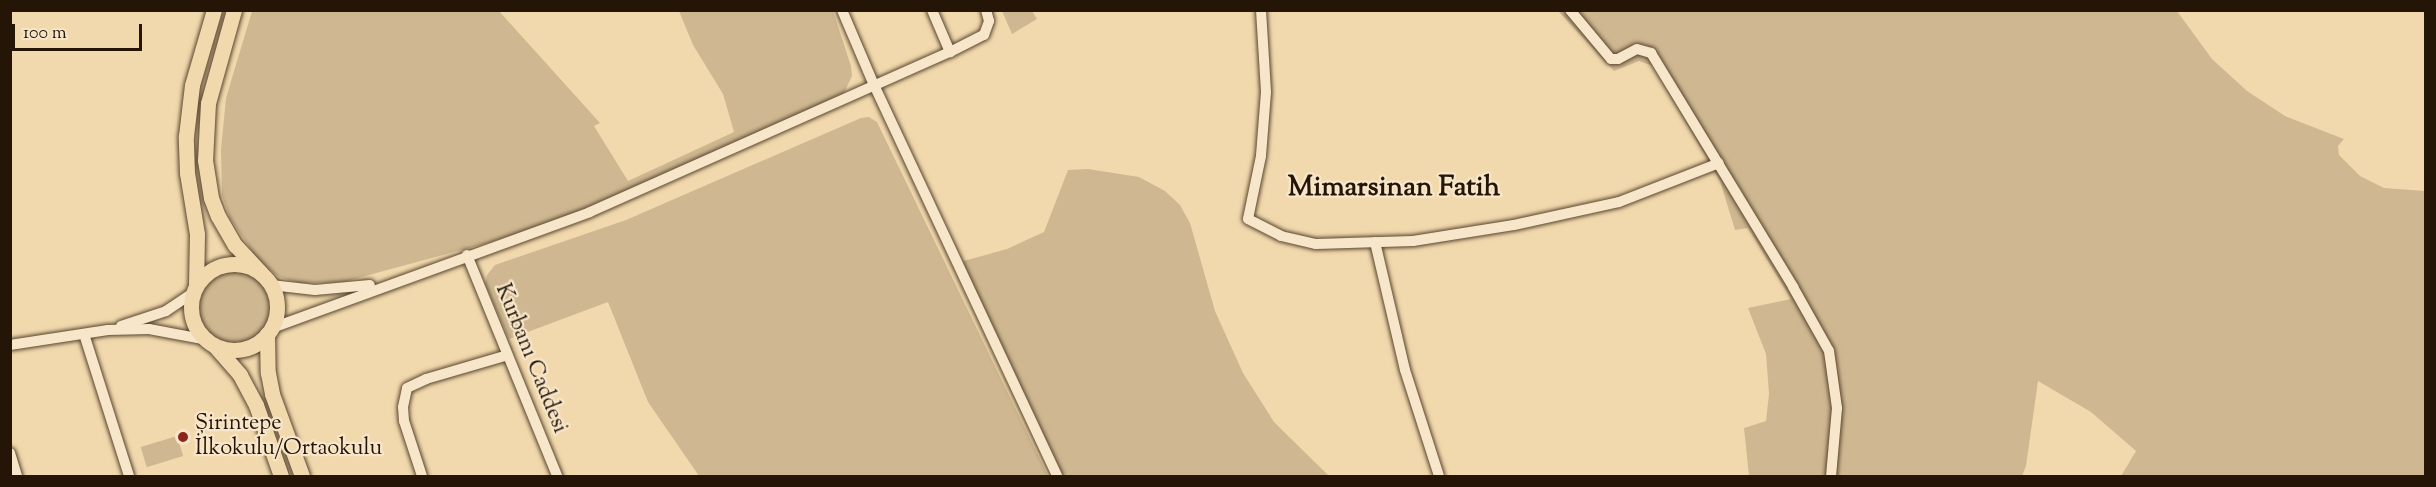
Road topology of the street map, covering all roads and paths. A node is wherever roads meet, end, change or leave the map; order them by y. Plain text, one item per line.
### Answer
1 (214, 10) edge
2 (234, 10) edge
3 (842, 10) edge
4 (932, 10) edge
5 (986, 10) edge
6 (1261, 10) edge
7 (1570, 10) edge
8 (950, 52) junction
9 (874, 85) junction
10 (1719, 163) junction
11 (1376, 242) junction
12 (467, 255) junction
13 (266, 279) junction
14 (388, 283) junction
15 (195, 289) junction
16 (108, 330) junction
17 (269, 331) junction
18 (84, 334) junction
19 (210, 342) junction
20 (10, 345) edge
21 (508, 355) junction
22 (10, 453) edge
23 (17, 477) edge
24 (129, 477) edge
25 (281, 477) edge
26 (302, 477) edge
27 (422, 477) edge
28 (557, 477) edge
29 (1058, 477) edge
30 (1439, 477) edge
31 (1831, 477) edge

1 - 15 highway
2 - 13 highway
3 - 9 street
4 - 8 street
5 - 8 street
6 - 11 street
7 - 10 street
8 - 9 street
9 - 12 street
9 - 29 street
10 - 11 street
10 - 31 street
11 - 30 street
12 - 14 street
12 - 21 street, Kurbanı Caddesi
13 - 14 street
13 - 15 highway
13 - 17 highway
14 - 17 street
15 - 16 street
15 - 19 highway
16 - 18 street
16 - 19 street
17 - 19 highway
17 - 26 highway
18 - 20 street
18 - 24 street
19 - 25 highway
21 - 27 street
21 - 28 street, Kurbanı Caddesi
22 - 23 street

